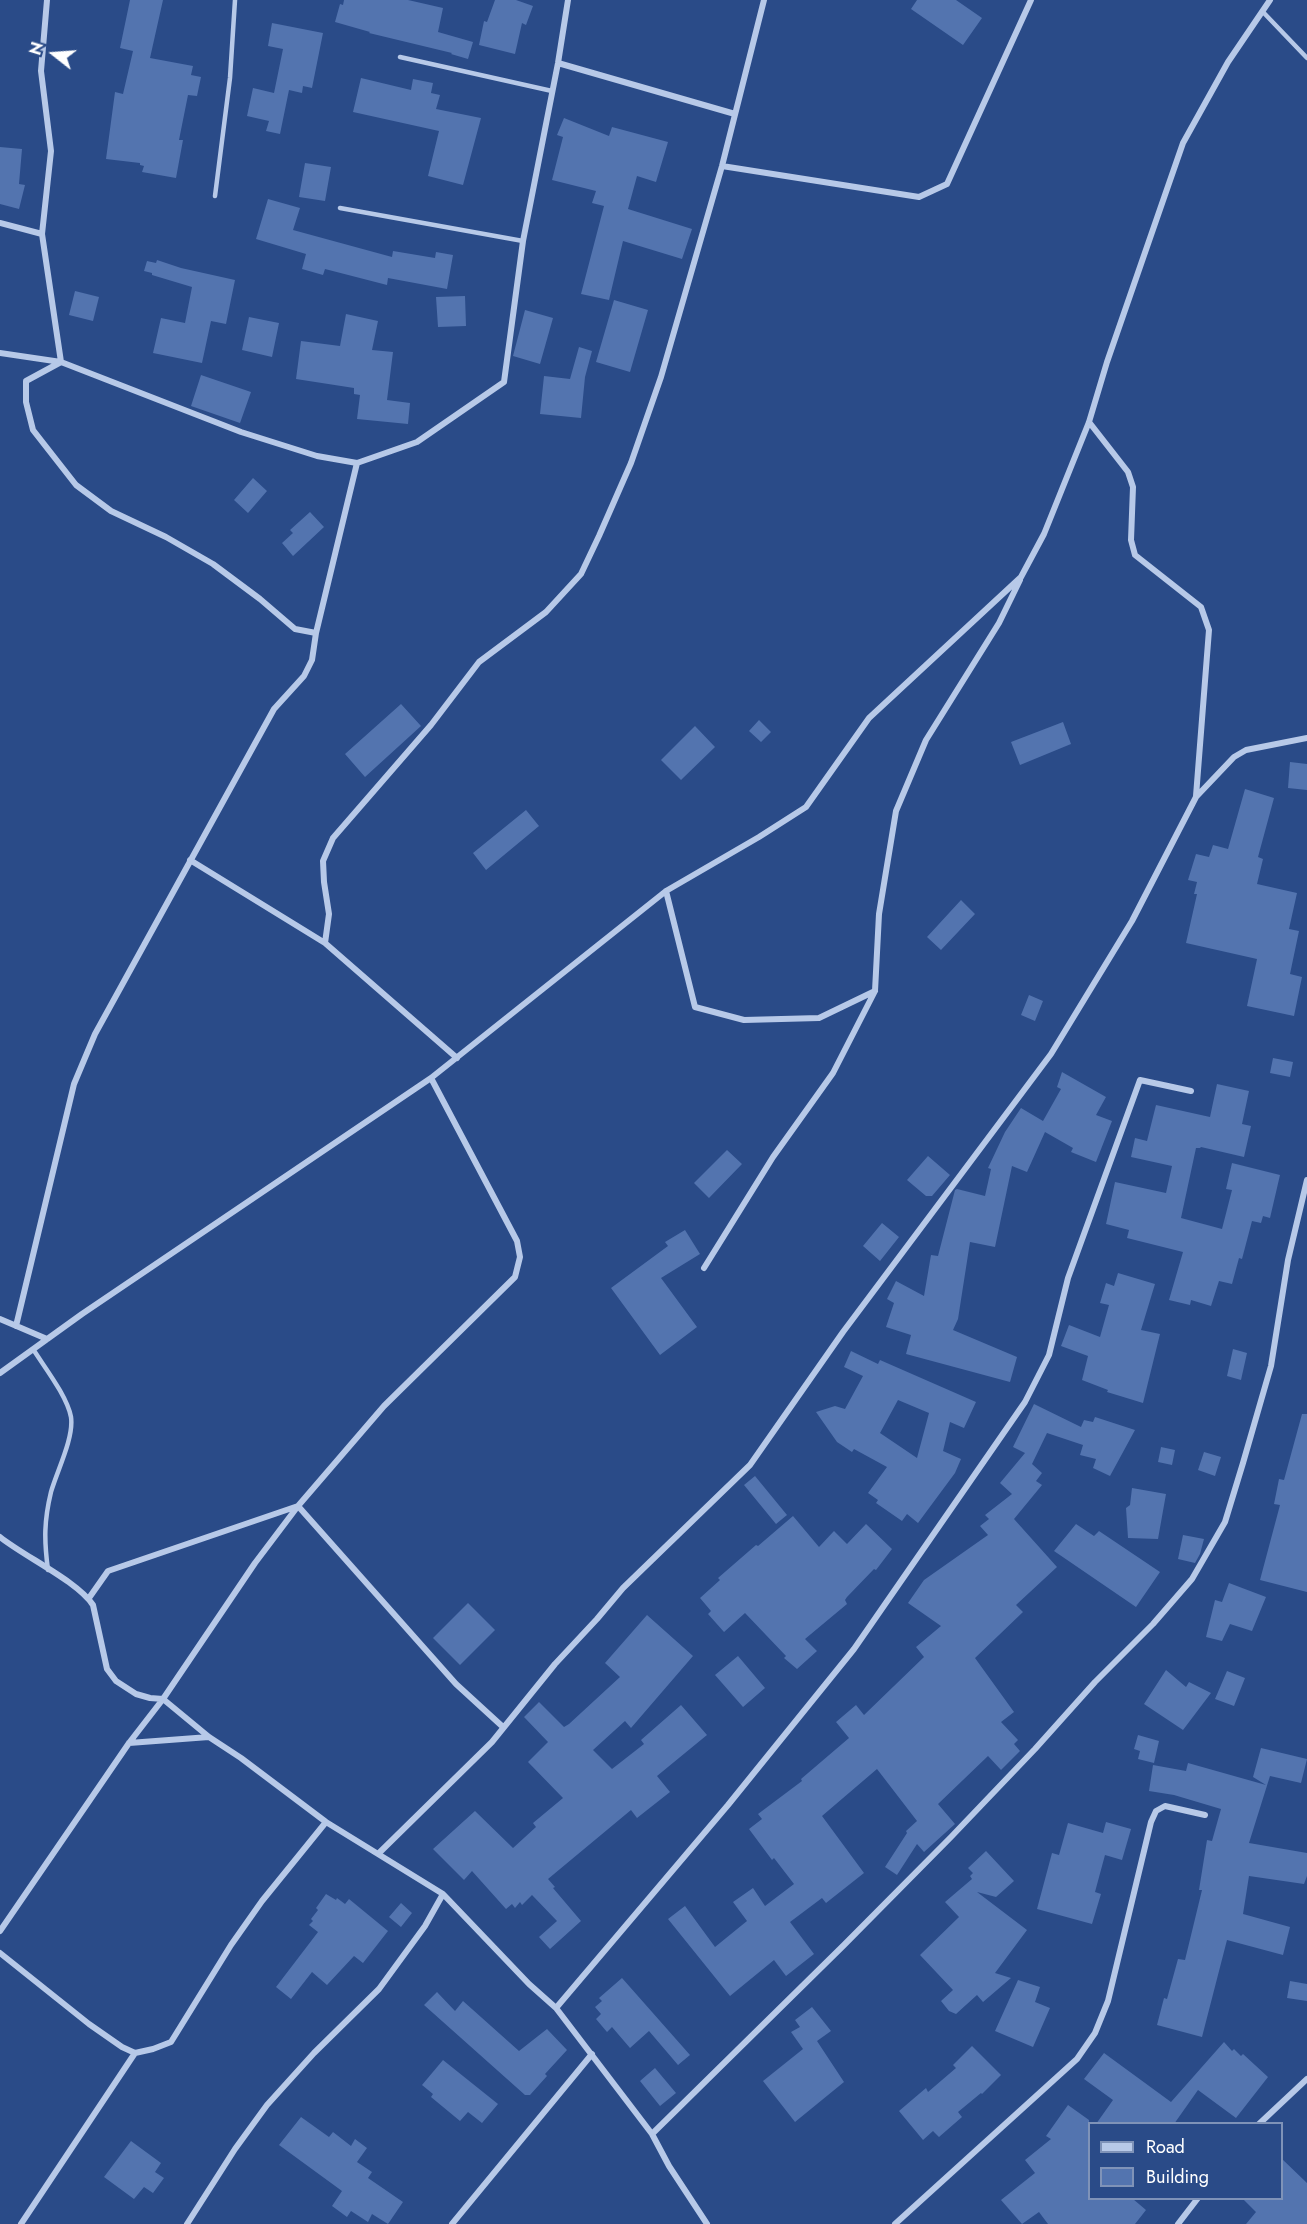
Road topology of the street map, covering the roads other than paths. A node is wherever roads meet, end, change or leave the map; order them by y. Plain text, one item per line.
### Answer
1 (47, 0) edge
2 (235, 0) edge
3 (568, 0) edge
4 (764, 0) edge
5 (1031, 0) edge
6 (1270, 0) edge
7 (1263, 12) junction
8 (400, 57) dead end
9 (1307, 58) edge
10 (558, 63) junction
11 (552, 91) junction
12 (735, 114) junction
13 (722, 166) junction
14 (215, 196) dead end
15 (340, 208) dead end
16 (0, 223) edge
17 (42, 234) junction
18 (523, 241) junction
19 (0, 353) edge
20 (61, 362) junction
21 (1089, 422) junction
22 (357, 463) junction
23 (1021, 577) junction
24 (316, 633) junction
25 (1307, 738) edge
26 (1196, 797) junction
27 (190, 860) junction
28 (666, 891) junction
29 (325, 943) junction
30 (875, 991) junction
31 (457, 1058) junction
32 (431, 1078) junction
33 (1191, 1091) dead end
34 (1307, 1180) edge
35 (704, 1268) dead end
36 (0, 1319) edge
37 (16, 1326) junction
38 (47, 1339) junction
39 (33, 1349) junction
40 (0, 1373) edge
41 (298, 1506) junction
42 (0, 1537) edge
43 (48, 1570) junction
44 (89, 1598) junction
45 (164, 1699) junction
46 (503, 1727) junction
47 (209, 1737) junction
48 (129, 1743) junction
49 (1205, 1815) dead end
50 (326, 1822) junction
51 (378, 1854) junction
52 (443, 1894) junction
53 (0, 1931) edge
54 (0, 1953) edge
55 (556, 2008) junction
56 (135, 2053) junction
57 (592, 2054) junction
58 (1307, 2078) edge
59 (1261, 2122) edge
60 (652, 2134) junction
61 (1197, 2200) edge
62 (705, 2223) edge
63 (21, 2224) edge
64 (187, 2224) edge
65 (452, 2224) edge
66 (896, 2224) edge
67 (1178, 2224) edge

1 - 17 street
2 - 14 lane
3 - 10 street
4 - 12 street
5 - 13 street
6 - 7 street
7 - 9 lane
7 - 21 street
8 - 11 lane
10 - 11 street
10 - 12 street
11 - 18 street
12 - 13 street
13 - 29 street
15 - 18 lane
16 - 17 street
17 - 20 street
18 - 22 street
19 - 20 street
20 - 22 street
20 - 24 street
21 - 23 street
21 - 26 street
22 - 24 street
23 - 28 street
23 - 30 street
24 - 27 street
25 - 26 street
26 - 46 street
27 - 29 street
27 - 37 street
28 - 30 street
28 - 31 street
29 - 31 street
30 - 35 street
31 - 32 street
32 - 38 street
32 - 41 street
33 - 55 street
34 - 60 street
36 - 37 street
37 - 38 street
38 - 39 street
39 - 40 street
39 - 43 lane
41 - 44 street
41 - 45 street
41 - 46 street
42 - 43 street
43 - 44 street
44 - 45 street
45 - 47 street
45 - 48 street
46 - 51 street
47 - 48 street
47 - 50 street
48 - 53 street
49 - 66 street
50 - 51 street
50 - 56 street
51 - 52 street
52 - 55 street
52 - 64 street
54 - 56 street
55 - 57 street
56 - 63 street
57 - 60 street
57 - 65 street
58 - 59 street
60 - 62 street
61 - 67 street

